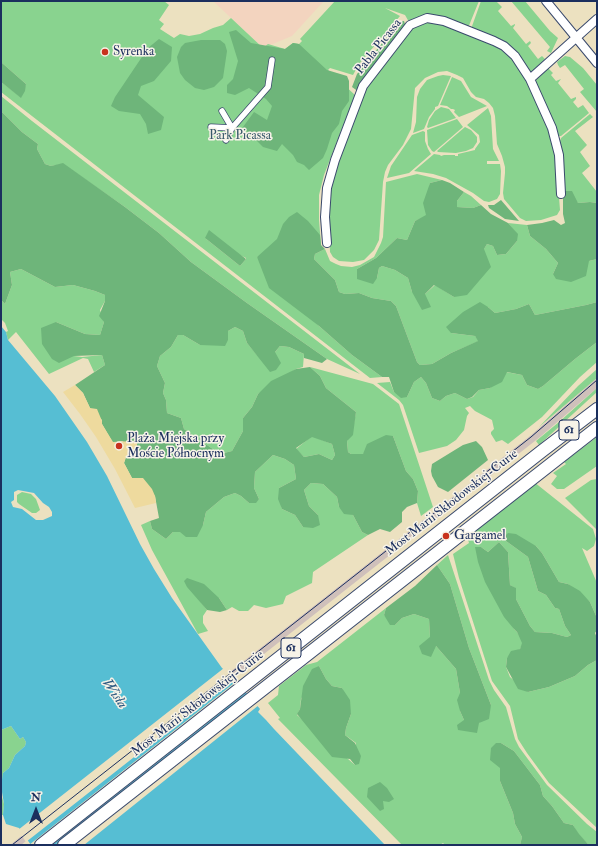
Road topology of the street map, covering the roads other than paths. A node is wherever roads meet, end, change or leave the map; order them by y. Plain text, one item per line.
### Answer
1 (546, 1) edge
2 (597, 19) edge
3 (576, 38) junction
4 (272, 60) dead end
5 (597, 63) edge
6 (530, 79) junction
7 (222, 112) dead end
8 (211, 127) dead end
9 (232, 130) junction
10 (226, 140) dead end
11 (561, 194) dead end
12 (327, 243) dead end
13 (597, 409) edge
14 (597, 428) edge
15 (41, 845) edge
16 (64, 845) edge

1 - 3 street
2 - 3 street
3 - 5 street
3 - 6 street
4 - 9 street
6 - 11 street, Pabla Picassa
6 - 12 street, Pabla Picassa
7 - 9 street
8 - 9 street
9 - 10 street
13 - 15 main road, Most Marii Skłodowskiej-Curie / 61
14 - 16 main road, 61

